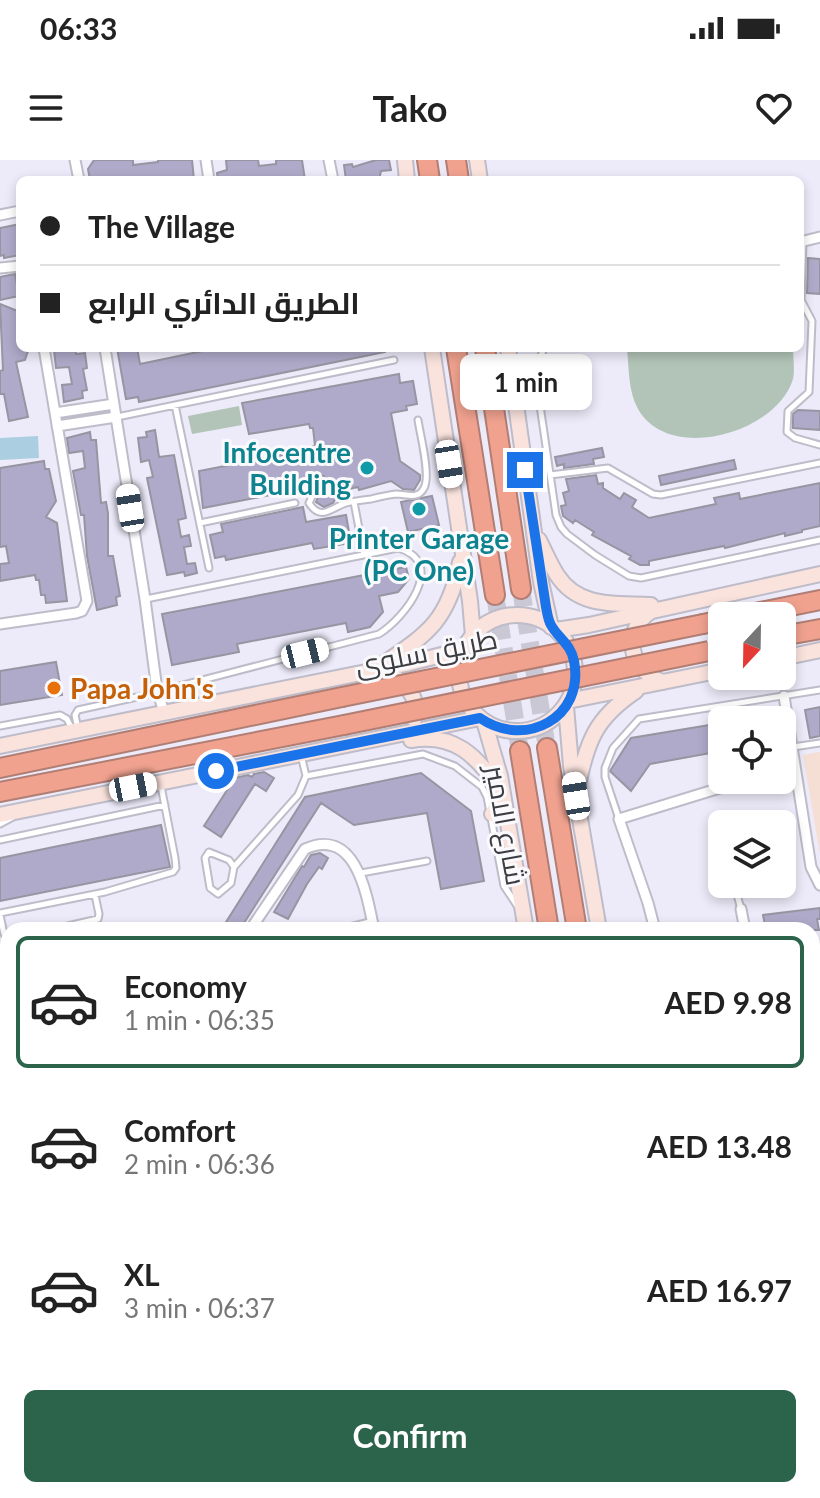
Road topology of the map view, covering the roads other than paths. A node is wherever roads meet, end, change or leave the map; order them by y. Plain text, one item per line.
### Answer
1 (804, 306) edge
2 (45, 352) edge
3 (106, 352) edge
4 (433, 352) edge
5 (457, 352) edge
6 (486, 352) edge
7 (509, 352) edge
8 (542, 352) edge
9 (394, 360) dead end
10 (114, 404) junction
11 (175, 405) junction
12 (55, 413) junction
13 (116, 417) junction
14 (418, 420) dead end
15 (57, 426) junction
16 (820, 445) edge
17 (820, 463) edge
18 (550, 475) junction
19 (320, 480) dead end
20 (354, 502) junction
21 (295, 503) dead end
22 (200, 523) junction
23 (534, 531) junction
24 (820, 540) edge
25 (462, 549) junction
26 (364, 555) junction
27 (209, 568) dead end
28 (820, 574) edge
29 (521, 589) tunnel mouth
30 (495, 595) tunnel mouth
31 (145, 599) junction
32 (820, 600) edge
33 (796, 605) edge
34 (660, 608) junction
35 (708, 623) edge
36 (0, 624) edge
37 (554, 628) junction
38 (820, 629) edge
39 (796, 633) edge
40 (469, 642) junction
41 (820, 650) edge
42 (708, 652) edge
43 (796, 655) edge
44 (375, 670) junction
45 (708, 673) edge
46 (664, 682) junction
47 (643, 686) junction
48 (157, 690) junction
49 (820, 690) edge
50 (784, 696) junction
51 (567, 703) junction
52 (786, 706) edge
53 (164, 712) junction
54 (482, 719) junction
55 (0, 726) edge
56 (75, 729) junction
57 (400, 734) junction
58 (820, 743) edge
59 (352, 744) junction
60 (0, 746) edge
61 (796, 746) edge
62 (547, 748) tunnel mouth
63 (520, 751) tunnel mouth
64 (301, 755) junction
65 (0, 768) edge
66 (796, 771) edge
67 (306, 776) junction
68 (160, 782) junction
69 (0, 792) edge
70 (708, 792) edge
71 (503, 795) junction
72 (576, 796) junction
73 (165, 805) junction
74 (26, 809) junction
75 (492, 814) junction
76 (0, 815) edge
77 (619, 819) junction
78 (0, 824) edge
79 (0, 840) edge
80 (427, 861) dead end
81 (234, 867) junction
82 (361, 873) junction
83 (820, 885) edge
84 (95, 895) junction
85 (738, 898) edge
86 (741, 909) joint
87 (523, 913) junction
88 (0, 914) edge
89 (85, 922) edge
90 (255, 922) edge
91 (373, 922) edge
92 (525, 922) edge
93 (548, 922) edge
94 (576, 922) edge
95 (598, 922) edge
96 (653, 922) edge
97 (743, 922) edge

1 - 16 lane
2 - 12 street
3 - 10 street
4 - 25 main road
5 - 30 highway
6 - 29 highway
7 - 23 main road
8 - 18 lane
9 - 11 lane
10 - 12 street
10 - 13 street
11 - 13 lane
11 - 22 lane
12 - 15 street
13 - 15 street
13 - 31 street
14 - 20 lane
15 - 36 street
17 - 18 lane
18 - 24 lane
19 - 20 lane
20 - 26 lane
21 - 22 lane
22 - 27 lane
23 - 34 main road
23 - 37 main road
25 - 40 main road
25 - 44 main road
26 - 31 lane
26 - 48 lane
28 - 34 main road
31 - 48 street
32 - 33 highway
34 - 37 main road
34 - 46 main road
35 - 65 highway, طريق سلوى, bridge
37 - 40 main road
37 - 51 main road
38 - 39 highway
40 - 44 main road, طريق سلوى
40 - 54 main road
41 - 43 main road
42 - 69 highway, طريق سلوى, bridge
44 - 53 main road, طريق سلوى
44 - 57 main road
45 - 46 main road
46 - 47 main road
47 - 51 main road
47 - 72 main road
48 - 53 street
48 - 56 lane
49 - 50 lane
50 - 52 street
50 - 77 lane
51 - 54 main road
51 - 72 main road
53 - 56 main road, طريق سلوى
54 - 57 main road
54 - 71 main road, شارع الامير
55 - 56 lane
56 - 60 main road, طريق سلوى
57 - 59 main road
58 - 61 lane
59 - 64 main road
59 - 71 main road
62 - 94 highway
63 - 93 highway
64 - 67 lane
64 - 68 main road
66 - 83 street
67 - 75 lane
67 - 81 lane
68 - 73 lane
68 - 74 main road
70 - 77 street
71 - 75 main road
71 - 87 main road, شارع الامير
72 - 95 main road
73 - 79 lane
73 - 84 lane
74 - 76 main road
74 - 78 lane
75 - 87 lane
77 - 96 street
80 - 82 lane
81 - 81 lane
82 - 90 street
82 - 91 street
84 - 88 lane
84 - 89 lane
85 - 86 lane
86 - 97 street
87 - 92 main road, شارع الامير

